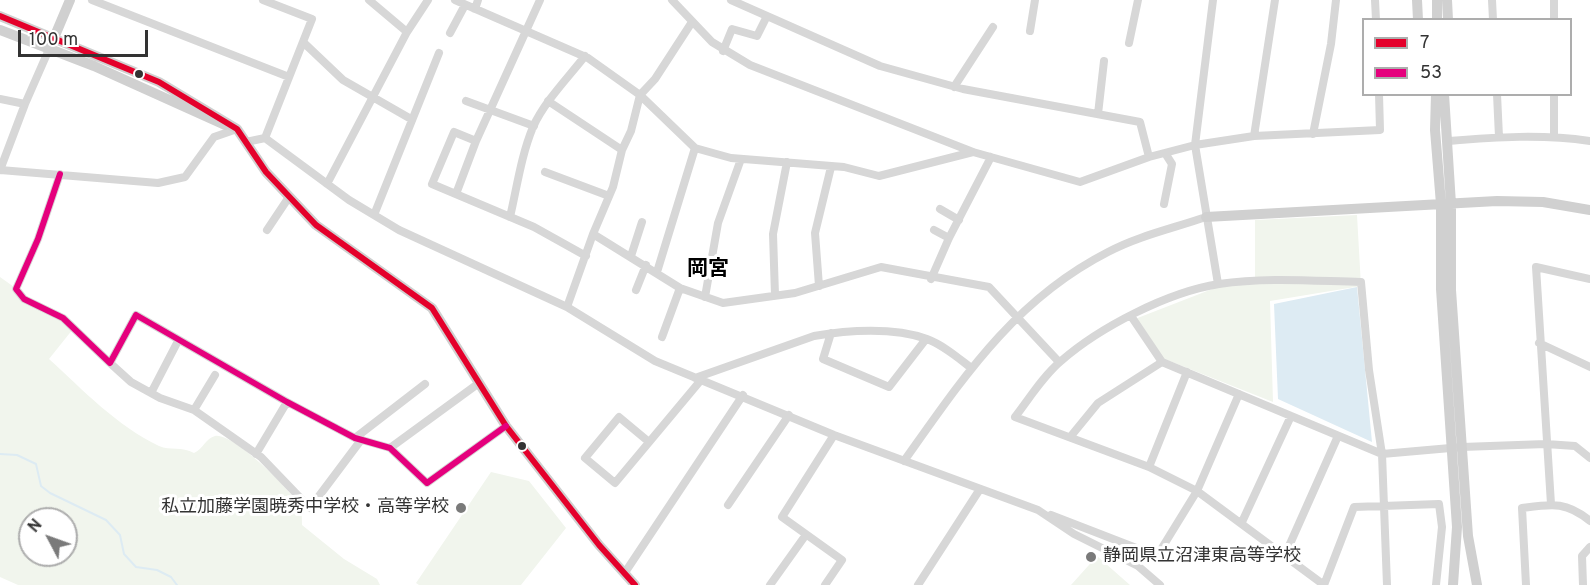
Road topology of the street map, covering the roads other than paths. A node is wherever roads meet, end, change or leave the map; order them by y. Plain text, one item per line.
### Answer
1 (70, 0) edge
2 (92, 0) edge
3 (263, 0) edge
4 (369, 0) edge
5 (428, 0) edge
6 (455, 0) edge
7 (478, 0) edge
8 (540, 0) edge
9 (672, 0) edge
10 (731, 0) edge
11 (1035, 0) edge
12 (1138, 0) edge
13 (1213, 0) edge
14 (1275, 0) edge
15 (1336, 0) edge
16 (1375, 0) edge
17 (1417, 0) edge
18 (1437, 0) edge
19 (1447, 0) edge
20 (1492, 0) edge
21 (1554, 0) edge
22 (465, 5) junction
23 (475, 9) junction
24 (0, 16) edge
25 (767, 16) junction
26 (1376, 18) edge
27 (1418, 18) edge
28 (1437, 18) edge
29 (1448, 18) edge
30 (1493, 18) edge
31 (1554, 18) edge
32 (692, 22) junction
33 (993, 27) dead end
34 (0, 30) edge
35 (526, 31) junction
36 (1030, 31) dead end
37 (407, 32) junction
38 (450, 33) dead end
39 (303, 42) junction
40 (52, 43) junction
41 (1128, 43) dead end
42 (723, 51) junction
43 (439, 53) dead end
44 (585, 56) junction
45 (1104, 61) dead end
46 (289, 77) junction
47 (954, 87) junction
48 (640, 95) junction
49 (1379, 96) edge
50 (1430, 96) edge
51 (1436, 96) edge
52 (1444, 96) edge
53 (1450, 96) edge
54 (1497, 96) edge
55 (1554, 96) edge
56 (372, 98) junction
57 (0, 99) edge
58 (548, 101) junction
59 (466, 102) dead end
60 (25, 104) junction
61 (490, 111) junction
62 (1098, 114) junction
63 (411, 119) junction
64 (534, 126) junction
65 (237, 129) junction
66 (1440, 130) junction
67 (1313, 134) junction
68 (1254, 136) junction
69 (1554, 136) junction
70 (1499, 137) junction
71 (265, 138) junction
72 (476, 141) junction
73 (1449, 141) junction
74 (1590, 141) edge
75 (246, 142) junction
76 (1195, 145) junction
77 (695, 148) junction
78 (622, 150) junction
79 (973, 152) junction
80 (1165, 153) junction
81 (992, 157) junction
82 (1149, 157) junction
83 (741, 159) junction
84 (787, 162) junction
85 (831, 167) junction
86 (0, 170) edge
87 (545, 172) dead end
88 (60, 174) junction
89 (327, 184) junction
90 (456, 194) junction
91 (609, 196) junction
92 (289, 197) junction
93 (1164, 204) dead end
94 (1446, 204) junction
95 (940, 209) dead end
96 (1590, 210) edge
97 (374, 215) junction
98 (510, 217) junction
99 (1206, 217) junction
100 (959, 220) junction
101 (642, 222) dead end
102 (267, 230) dead end
103 (934, 230) dead end
104 (593, 234) junction
105 (949, 238) junction
106 (586, 256) junction
107 (631, 256) junction
108 (646, 265) junction
109 (657, 272) junction
110 (931, 279) junction
111 (1590, 279) edge
112 (1218, 284) junction
113 (819, 286) junction
114 (680, 288) junction
115 (636, 290) dead end
116 (776, 295) junction
117 (705, 297) junction
118 (567, 307) junction
119 (1131, 316) junction
120 (1016, 317) junction
121 (831, 333) junction
122 (662, 337) dead end
123 (926, 339) junction
124 (178, 341) junction
125 (1539, 343) junction
126 (1059, 362) junction
127 (1162, 362) junction
128 (110, 363) junction
129 (970, 367) junction
130 (1590, 367) edge
131 (1186, 372) junction
132 (215, 375) dead end
133 (698, 379) junction
134 (479, 383) junction
135 (425, 384) dead end
136 (151, 393) junction
137 (1239, 394) junction
138 (743, 395) junction
139 (286, 402) junction
140 (194, 410) junction
141 (789, 415) junction
142 (1291, 416) junction
143 (506, 426) junction
144 (834, 435) junction
145 (1071, 436) junction
146 (1338, 436) junction
147 (358, 439) junction
148 (649, 442) junction
149 (1546, 444) junction
150 (390, 448) junction
151 (1457, 448) junction
152 (256, 454) junction
153 (1382, 454) junction
154 (1590, 458) edge
155 (904, 461) junction
156 (1149, 467) junction
157 (980, 489) junction
158 (1197, 491) junction
159 (1551, 504) junction
160 (728, 505) dead end
161 (1382, 507) junction
162 (1038, 510) junction
163 (1590, 521) edge
164 (1242, 522) junction
165 (805, 536) junction
166 (1590, 547) edge
167 (1285, 555) junction
168 (624, 574) junction
169 (636, 585) edge
170 (770, 585) edge
171 (825, 585) edge
172 (918, 585) edge
173 (1160, 585) edge
174 (1324, 585) edge
175 (1387, 585) edge
176 (1436, 585) edge
177 (1454, 585) edge
178 (1477, 585) edge
179 (1526, 585) edge
180 (1583, 585) edge

1 - 40 street
2 - 46 street
3 - 39 street
4 - 37 street
5 - 37 street
6 - 22 street
7 - 23 street
8 - 35 street
9 - 32 street
10 - 25 street
11 - 36 street
12 - 41 street
13 - 76 street
14 - 68 street
15 - 67 street
16 - 26 street
17 - 27 street
18 - 28 street
19 - 29 street
20 - 30 street
21 - 31 street
22 - 23 street
22 - 38 street
23 - 35 street
24 - 40 street
25 - 42 street
25 - 47 street
32 - 42 street
32 - 48 street
33 - 47 street
34 - 40 street
35 - 44 street
35 - 61 street
37 - 56 street
39 - 46 street
39 - 56 street
40 - 60 street
40 - 65 street
42 - 79 street
43 - 63 street
44 - 48 street
44 - 58 street
45 - 62 street
46 - 71 street
47 - 62 street
48 - 77 street
48 - 78 street
49 - 67 street
50 - 66 street
51 - 66 street
52 - 66 street
53 - 66 street
54 - 70 street
55 - 69 street
56 - 63 street
56 - 89 street
57 - 60 street
58 - 64 street
58 - 78 street
59 - 61 street
60 - 86 street
61 - 64 street
61 - 72 street
62 - 82 street
63 - 97 street
64 - 98 street
65 - 75 street
65 - 88 street
66 - 73 street
66 - 94 street
67 - 68 street
68 - 76 street
69 - 70 street
69 - 74 street
70 - 73 street
71 - 75 street
71 - 89 street
72 - 90 street
72 - 90 street
73 - 94 street
75 - 92 street
76 - 80 street
76 - 99 street
77 - 83 street
77 - 109 street
78 - 91 street
79 - 81 street
79 - 85 street
80 - 82 street
80 - 93 street
81 - 82 street
81 - 100 street
83 - 84 street
83 - 117 street
84 - 85 street
84 - 116 street
85 - 113 street
86 - 88 street
87 - 91 street
88 - 128 street
89 - 97 street
90 - 98 street
91 - 104 street
92 - 102 street
92 - 134 street
94 - 96 street
94 - 99 street
94 - 151 street
95 - 100 street
97 - 118 street
98 - 106 street
99 - 112 street
99 - 120 street
100 - 105 street
101 - 107 street
103 - 105 street
104 - 106 street
104 - 107 street
105 - 110 street
106 - 118 street
107 - 108 street
108 - 109 street
108 - 115 street
109 - 114 street
110 - 113 street
110 - 120 street
111 - 125 street
112 - 119 street
112 - 153 street
113 - 116 street
114 - 117 street
114 - 122 street
116 - 117 street
118 - 133 street
119 - 126 street
119 - 127 street
120 - 126 street
120 - 129 street
121 - 123 street
121 - 123 street
121 - 133 street
123 - 129 street
124 - 128 street
124 - 136 street
124 - 139 street
125 - 130 street
125 - 149 street
126 - 145 street
127 - 131 street
127 - 145 street
128 - 136 street
129 - 155 street
131 - 137 street
131 - 156 street
132 - 140 street
133 - 138 street
133 - 148 street
134 - 143 street
134 - 150 street
135 - 147 street
136 - 140 street
137 - 142 street
137 - 158 street
138 - 141 street
138 - 168 street
139 - 147 street
139 - 152 street
140 - 152 street
141 - 144 street
141 - 160 street
142 - 146 street
142 - 164 street
143 - 150 street
143 - 168 street
144 - 155 street
144 - 165 street
145 - 156 street
146 - 153 street
146 - 167 street
147 - 150 street
147 - 152 street
148 - 148 street
149 - 151 street
149 - 154 street
149 - 159 street
151 - 153 street
151 - 177 street
151 - 178 street
153 - 161 street
155 - 157 street
156 - 158 street
157 - 162 street
157 - 172 street
158 - 162 street
158 - 164 street
159 - 163 street
159 - 179 street
161 - 174 street
161 - 175 street
161 - 176 street
162 - 173 street
164 - 167 street
165 - 170 street
165 - 171 street
166 - 180 street
167 - 174 street
168 - 169 street

